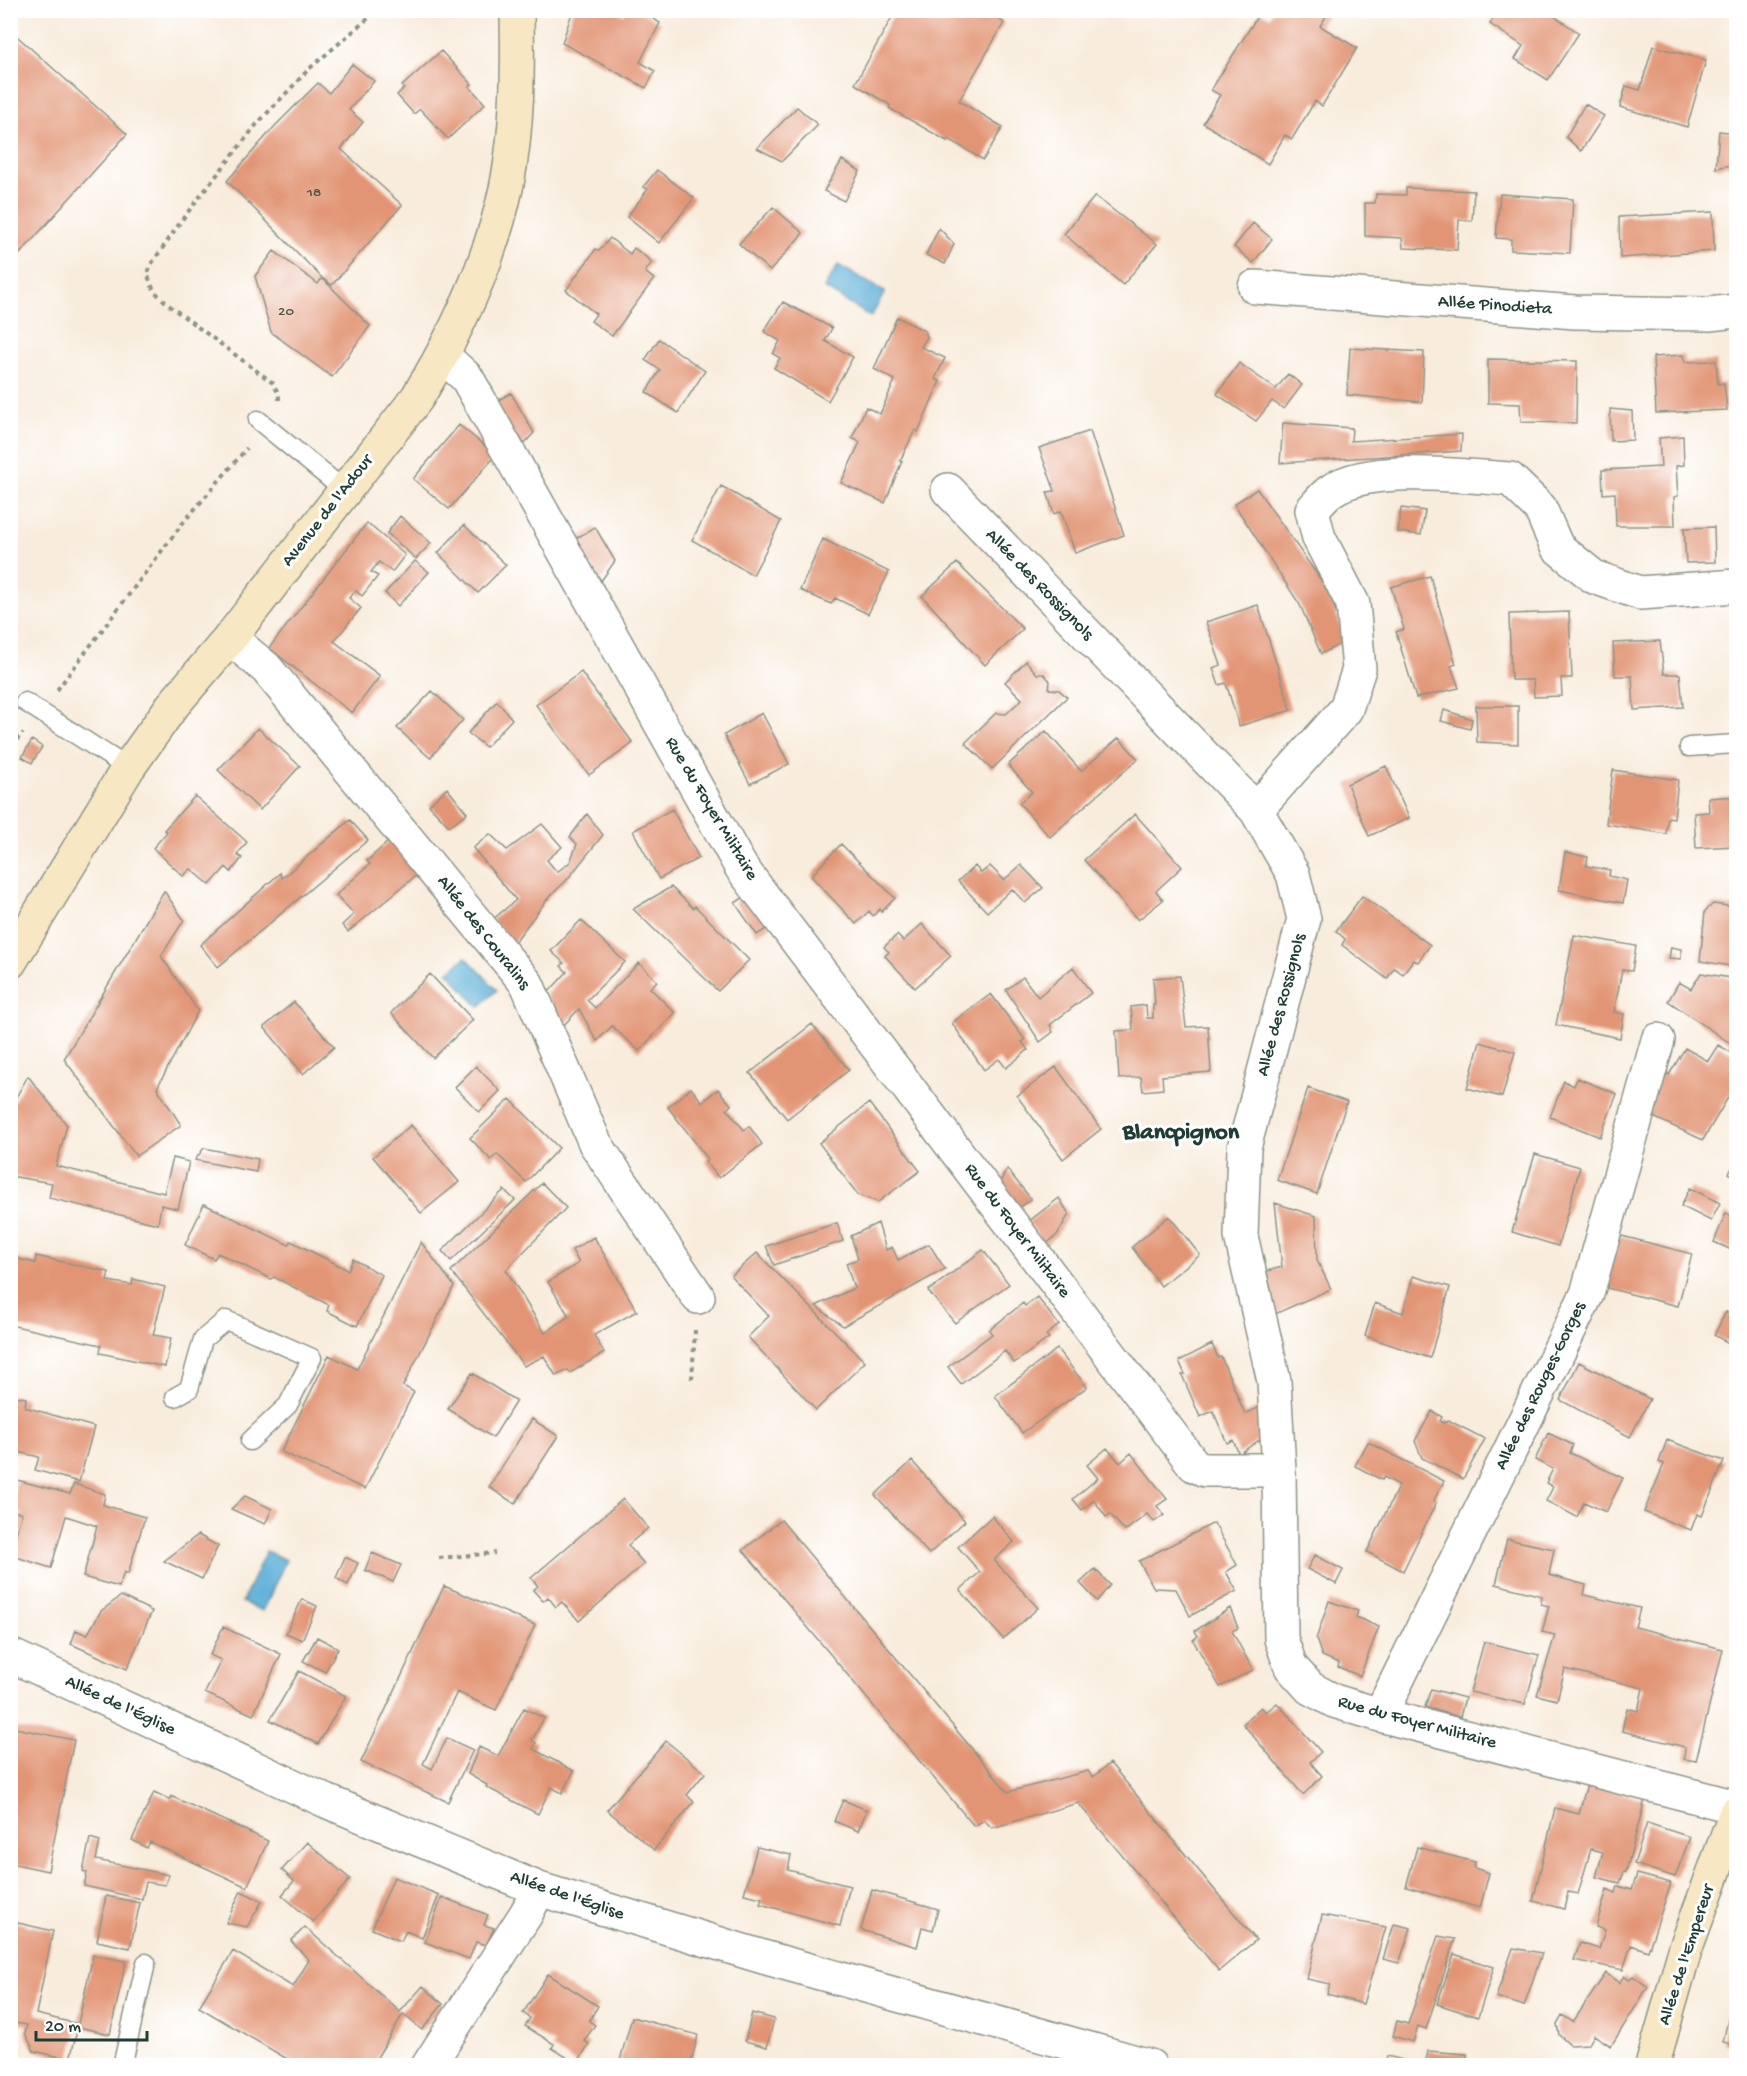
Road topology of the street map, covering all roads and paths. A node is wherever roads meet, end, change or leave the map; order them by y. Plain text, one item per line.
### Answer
1 (378, 10) edge
2 (517, 11) edge
3 (1255, 287) dead end
4 (1737, 311) edge
5 (443, 356) junction
6 (262, 423) junction
7 (344, 490) junction
8 (948, 490) dead end
9 (1737, 586) edge
10 (230, 638) junction
11 (33, 707) junction
12 (1737, 744) edge
13 (10, 747) edge
14 (1689, 747) dead end
15 (128, 768) junction
16 (1256, 810) junction
17 (10, 962) edge
18 (1658, 1040) dead end
19 (698, 1297) joint
20 (692, 1379) dead end
21 (175, 1397) dead end
22 (250, 1441) dead end
23 (1279, 1470) junction
24 (495, 1553) dead end
25 (438, 1558) dead end
26 (10, 1655) edge
27 (1380, 1715) junction
28 (1737, 1809) edge
29 (539, 1889) junction
30 (146, 1963) dead end
31 (122, 2066) edge
32 (428, 2066) edge
33 (1150, 2066) edge
34 (1652, 2066) edge

1 - 6 path
2 - 5 main road, Avenue de l'Adour
3 - 4 street, Allée Pinodieta
5 - 7 main road, Avenue de l'Adour
5 - 23 street, Rue du Foyer Militaire
6 - 7 lane
6 - 11 path
7 - 10 main road, Avenue de l'Adour
8 - 16 street, Allée des Rossignols
9 - 16 street
10 - 15 main road, Avenue de l'Adour
10 - 19 street, Allée des Couralins
11 - 13 path
11 - 15 lane
12 - 14 lane
15 - 17 main road, Avenue de l'Adour
16 - 23 street, Allée des Rossignols
18 - 27 street, Allée des Rouges-Gorges
19 - 20 path
21 - 22 lane
23 - 27 street, Rue du Foyer Militaire
24 - 25 path
26 - 29 street, Allée de l'Église
27 - 28 street, Rue du Foyer Militaire
28 - 34 main road, Allée de l'Empereur
29 - 32 street
29 - 33 street, Allée de l'Église
30 - 31 lane

